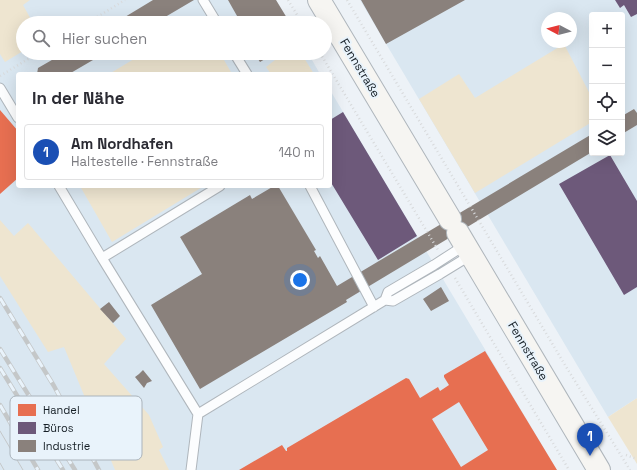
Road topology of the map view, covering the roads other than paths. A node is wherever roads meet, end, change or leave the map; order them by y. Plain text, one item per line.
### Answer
1 (203, 0) edge
2 (319, 0) edge
3 (213, 16) edge
4 (329, 16) edge
5 (332, 22) edge
6 (238, 60) edge
7 (246, 72) edge
8 (0, 88) edge
9 (16, 115) edge
10 (60, 188) edge
11 (217, 188) edge
12 (311, 188) edge
13 (461, 238) junction
14 (102, 258) junction
15 (374, 307) junction
16 (198, 414) junction
17 (191, 470) edge
18 (599, 470) edge

1 - 3 lane
2 - 4 main road, Fennstraße
5 - 13 main road, Fennstraße
6 - 7 lane
8 - 9 lane
10 - 14 lane
11 - 14 lane
12 - 15 lane
13 - 15 lane
13 - 18 main road, Fennstraße
14 - 16 lane
15 - 16 lane
16 - 17 lane

